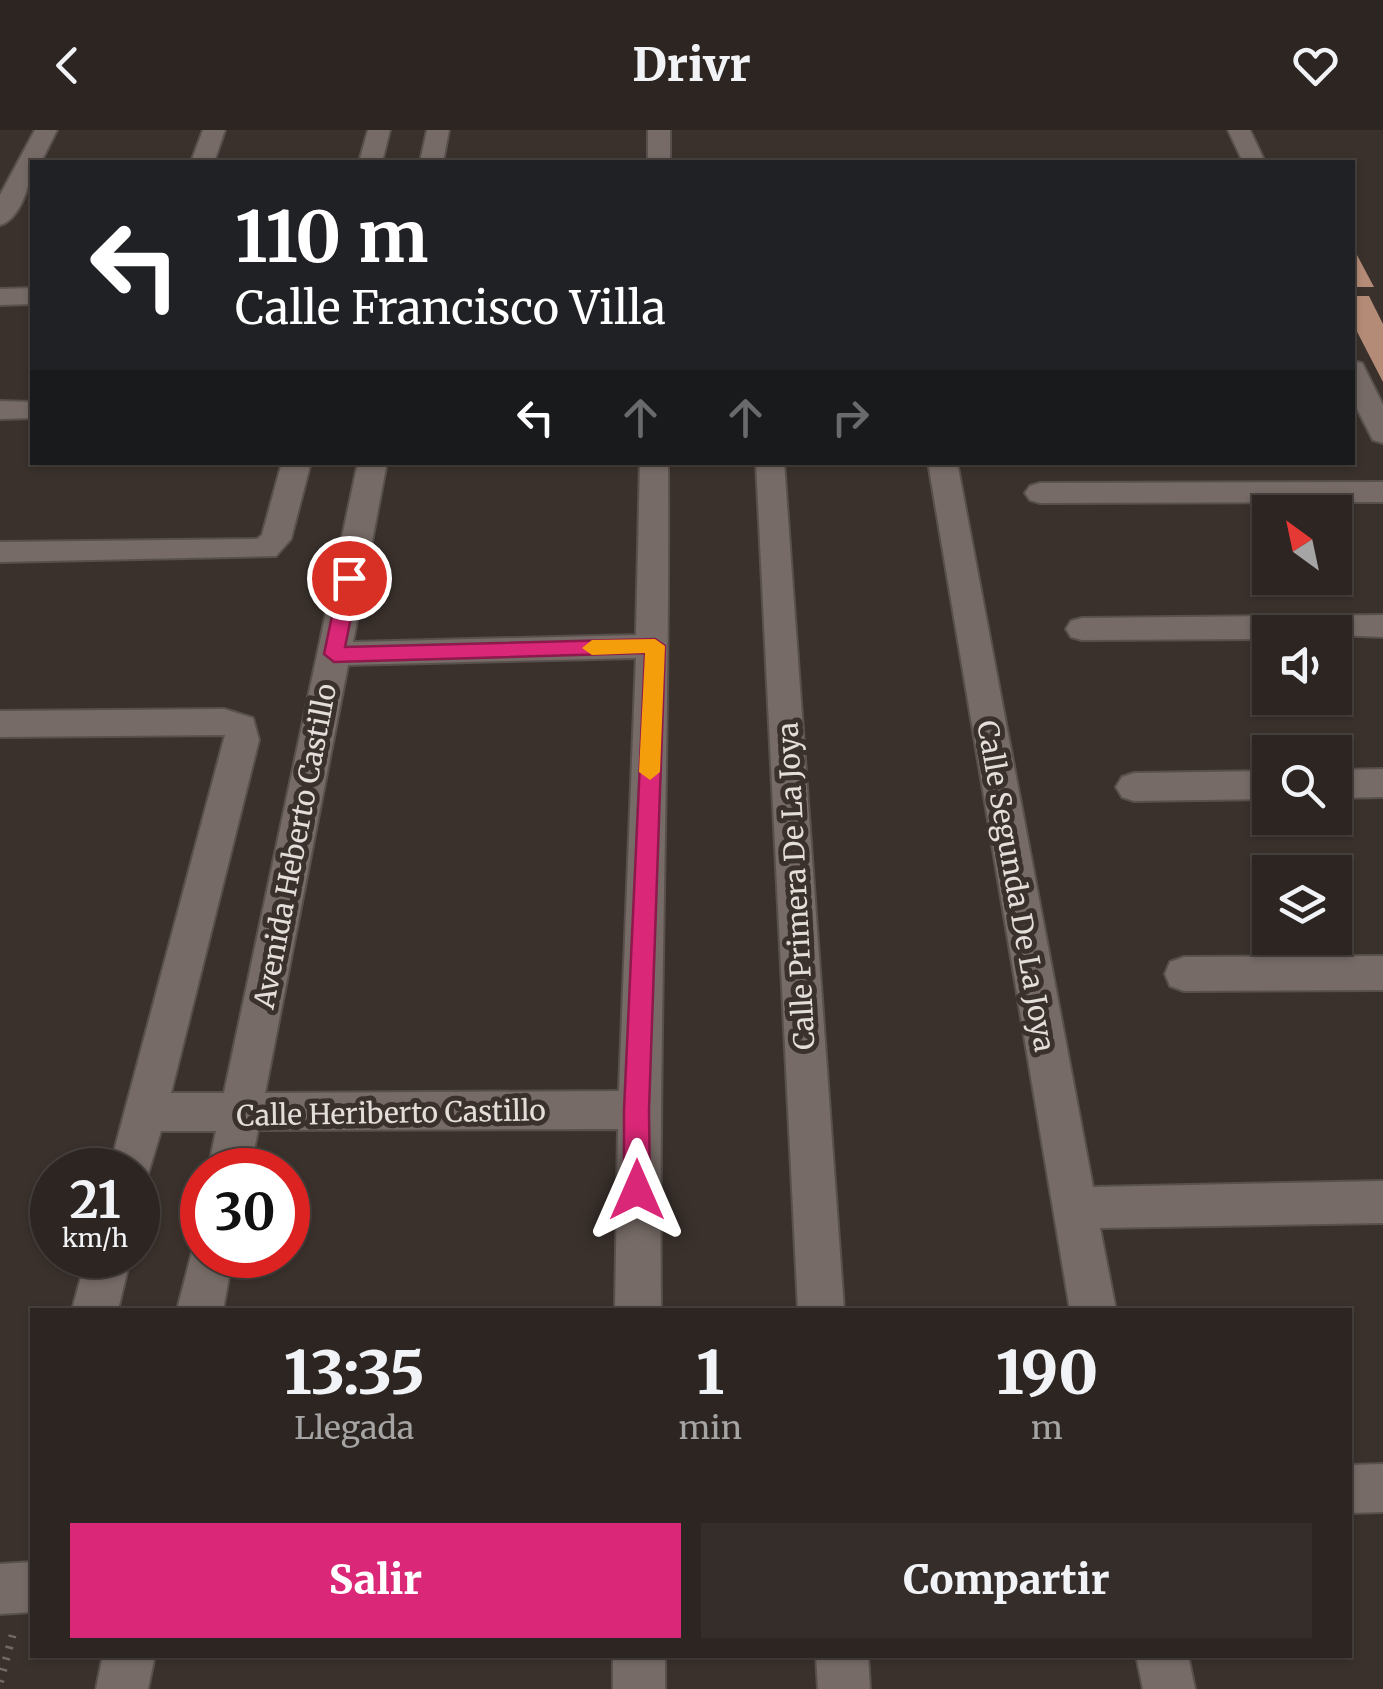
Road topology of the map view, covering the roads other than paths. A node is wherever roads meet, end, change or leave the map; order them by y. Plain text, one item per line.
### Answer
1 (46, 130) edge
2 (214, 130) edge
3 (380, 130) edge
4 (438, 130) edge
5 (659, 130) edge
6 (1239, 130) edge
7 (204, 160) edge
8 (372, 160) edge
9 (432, 160) edge
10 (659, 160) edge
11 (1253, 160) edge
12 (4, 204) edge
13 (0, 296) edge
14 (30, 296) edge
15 (1355, 376) edge
16 (0, 410) edge
17 (30, 410) edge
18 (1374, 424) edge
19 (296, 465) edge
20 (372, 465) edge
21 (654, 465) edge
22 (770, 465) edge
23 (943, 465) edge
24 (1383, 492) edge
25 (1040, 493) dead end
26 (0, 552) edge
27 (1383, 626) edge
28 (1082, 629) dead end
29 (655, 646) junction
30 (334, 654) junction
31 (0, 724) edge
32 (1383, 783) edge
33 (1352, 784) edge
34 (1252, 785) edge
35 (1134, 787) dead end
36 (1383, 973) edge
37 (1184, 974) dead end
38 (637, 1110) junction
39 (145, 1112) junction
40 (240, 1114) junction
41 (136, 1148) edge
42 (233, 1148) edge
43 (1383, 1202) edge
44 (1073, 1208) junction
45 (103, 1278) edge
46 (206, 1278) edge
47 (96, 1308) edge
48 (200, 1308) edge
49 (638, 1308) edge
50 (821, 1308) edge
51 (1093, 1308) edge
52 (1383, 1488) edge
53 (1352, 1489) edge
54 (128, 1658) edge
55 (639, 1658) edge
56 (842, 1658) edge
57 (1163, 1658) edge
58 (122, 1689) edge
59 (639, 1689) edge
60 (844, 1689) edge
61 (1168, 1689) edge

1 - 12 street
2 - 7 street
3 - 8 street
4 - 9 street
5 - 10 street
6 - 11 street
13 - 14 street
15 - 18 street
16 - 17 street
19 - 26 street
20 - 30 street, Avenida Heberto Castillo
21 - 29 street
22 - 50 street, Calle Primera De La Joya
23 - 44 street, Calle Segunda De La Joya
24 - 25 street
27 - 28 street
29 - 30 street
29 - 38 street
30 - 40 street, Avenida Heberto Castillo
31 - 39 street
32 - 33 street
34 - 35 street
36 - 37 street
38 - 40 street, Calle Heriberto Castillo
38 - 49 street
39 - 40 street, Calle Heriberto Castillo
39 - 41 street
40 - 42 street, Avenida Heberto Castillo
43 - 44 street
44 - 51 street, Calle Segunda De La Joya
45 - 47 street
46 - 48 street
52 - 53 street
54 - 58 street
55 - 59 street
56 - 60 street
57 - 61 street

